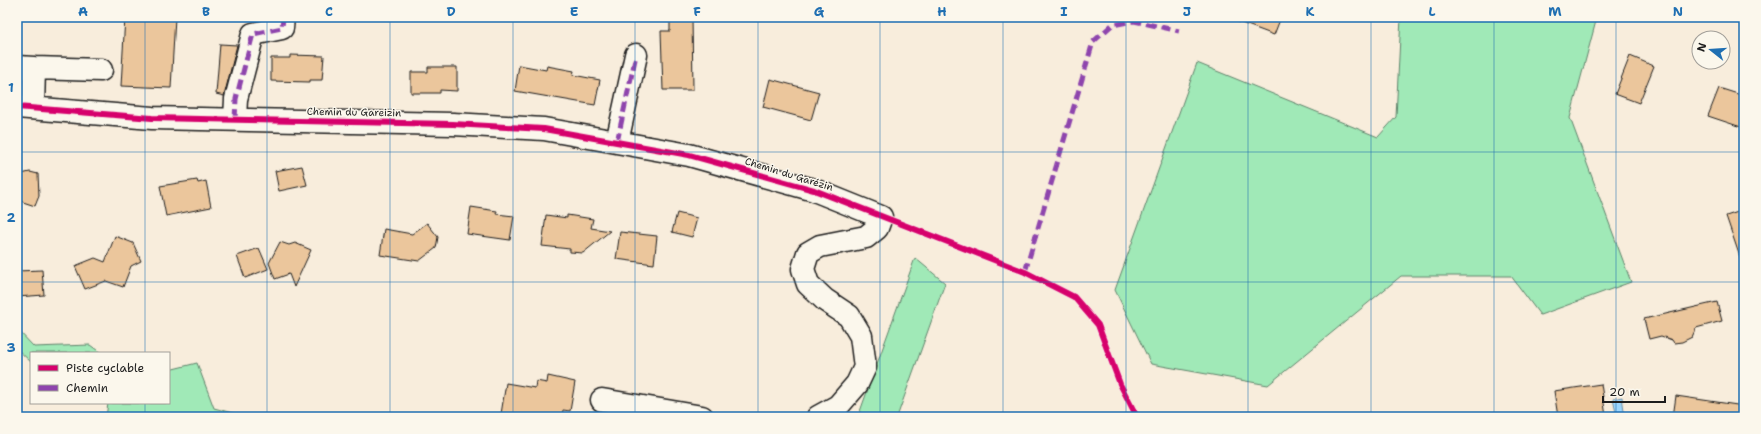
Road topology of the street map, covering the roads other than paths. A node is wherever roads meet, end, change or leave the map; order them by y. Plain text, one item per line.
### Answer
1 (283, 17) edge
2 (636, 55) dead end
3 (25, 67) edge
4 (101, 70) dead end
5 (25, 108) edge
6 (236, 119) junction
7 (617, 142) junction
8 (689, 155) joint
9 (602, 400) dead end
10 (702, 417) edge
11 (818, 417) edge

1 - 6 street
2 - 7 street
3 - 4 street
3 - 5 street
5 - 6 street, Chemin du Gareizin
6 - 7 street, Chemin du Gareizin
7 - 8 street, Chemin du Gareizin
8 - 11 street, Chemin du Garézin
9 - 10 street

